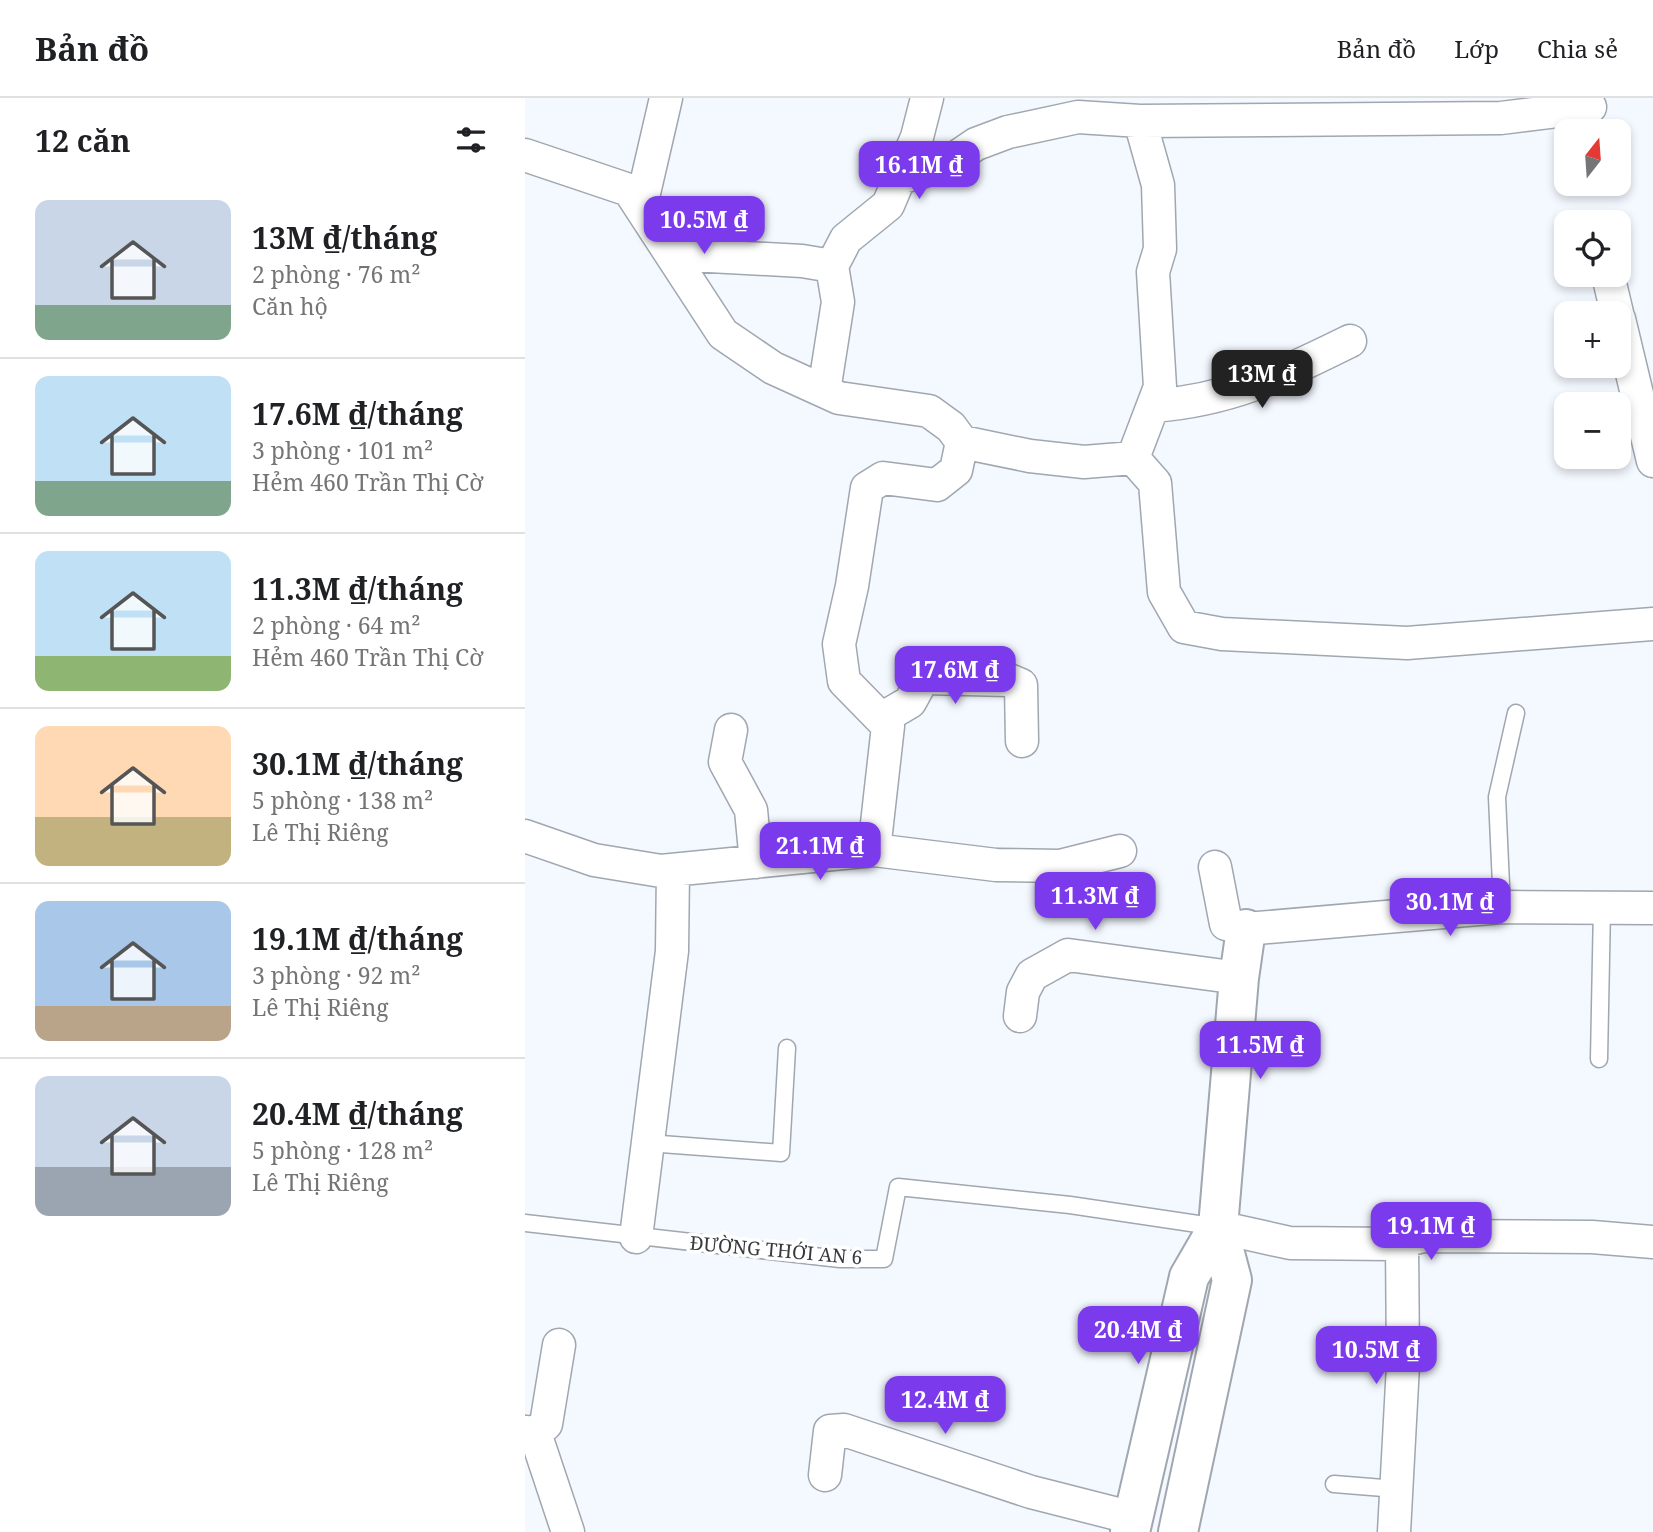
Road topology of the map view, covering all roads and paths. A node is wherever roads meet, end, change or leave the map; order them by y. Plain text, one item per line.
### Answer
1 (666, 98) edge
2 (927, 98) edge
3 (1590, 107) dead end
4 (1140, 121) junction
5 (525, 155) edge
6 (900, 178) junction
7 (641, 206) junction
8 (672, 254) junction
9 (832, 266) junction
10 (1350, 341) dead end
11 (1631, 368) edge
12 (824, 391) junction
13 (1153, 406) junction
14 (962, 442) junction
15 (1133, 458) junction
16 (1653, 461) edge
17 (1653, 624) edge
18 (1516, 713) dead end
19 (881, 719) junction
20 (731, 730) dead end
21 (1023, 741) dead end
22 (525, 836) edge
23 (874, 850) junction
24 (1120, 851) dead end
25 (756, 862) junction
26 (1215, 867) dead end
27 (673, 870) junction
28 (1502, 907) junction
29 (1602, 907) junction
30 (1653, 908) edge
31 (1246, 929) junction
32 (1239, 978) junction
33 (1020, 1016) dead end
34 (787, 1048) dead end
35 (1599, 1059) dead end
36 (648, 1143) junction
37 (525, 1223) edge
38 (1218, 1227) junction
39 (636, 1237) junction
40 (1402, 1241) junction
41 (1653, 1242) edge
42 (559, 1345) dead end
43 (530, 1432) edge
44 (825, 1475) dead end
45 (1334, 1484) dead end
46 (1396, 1489) junction
47 (1132, 1525) edge
48 (568, 1532) edge
49 (1178, 1532) edge
50 (1394, 1532) edge

1 - 7 street
2 - 6 street
3 - 4 street
4 - 6 street
4 - 13 street
5 - 7 street
6 - 9 street
7 - 8 street
8 - 9 street
8 - 12 street
9 - 12 street
10 - 13 street
11 - 16 street
12 - 14 street
13 - 15 street
14 - 15 street
14 - 19 street
15 - 17 street
18 - 28 lane
19 - 21 street
19 - 23 street
20 - 25 street
22 - 27 street
23 - 24 street
23 - 25 street
25 - 27 street
26 - 31 street
27 - 36 street
28 - 29 street
28 - 31 street
29 - 30 street
29 - 35 lane
31 - 32 street
32 - 33 street
32 - 38 street
34 - 36 lane
36 - 39 street
37 - 39 lane, ĐƯỜNG THỚI AN 6
38 - 39 lane, ĐƯỜNG THỚI AN 6
38 - 40 street
38 - 47 street
38 - 49 street
40 - 41 street
40 - 46 street
42 - 43 street
43 - 48 street
44 - 47 street
45 - 46 lane
46 - 50 street

